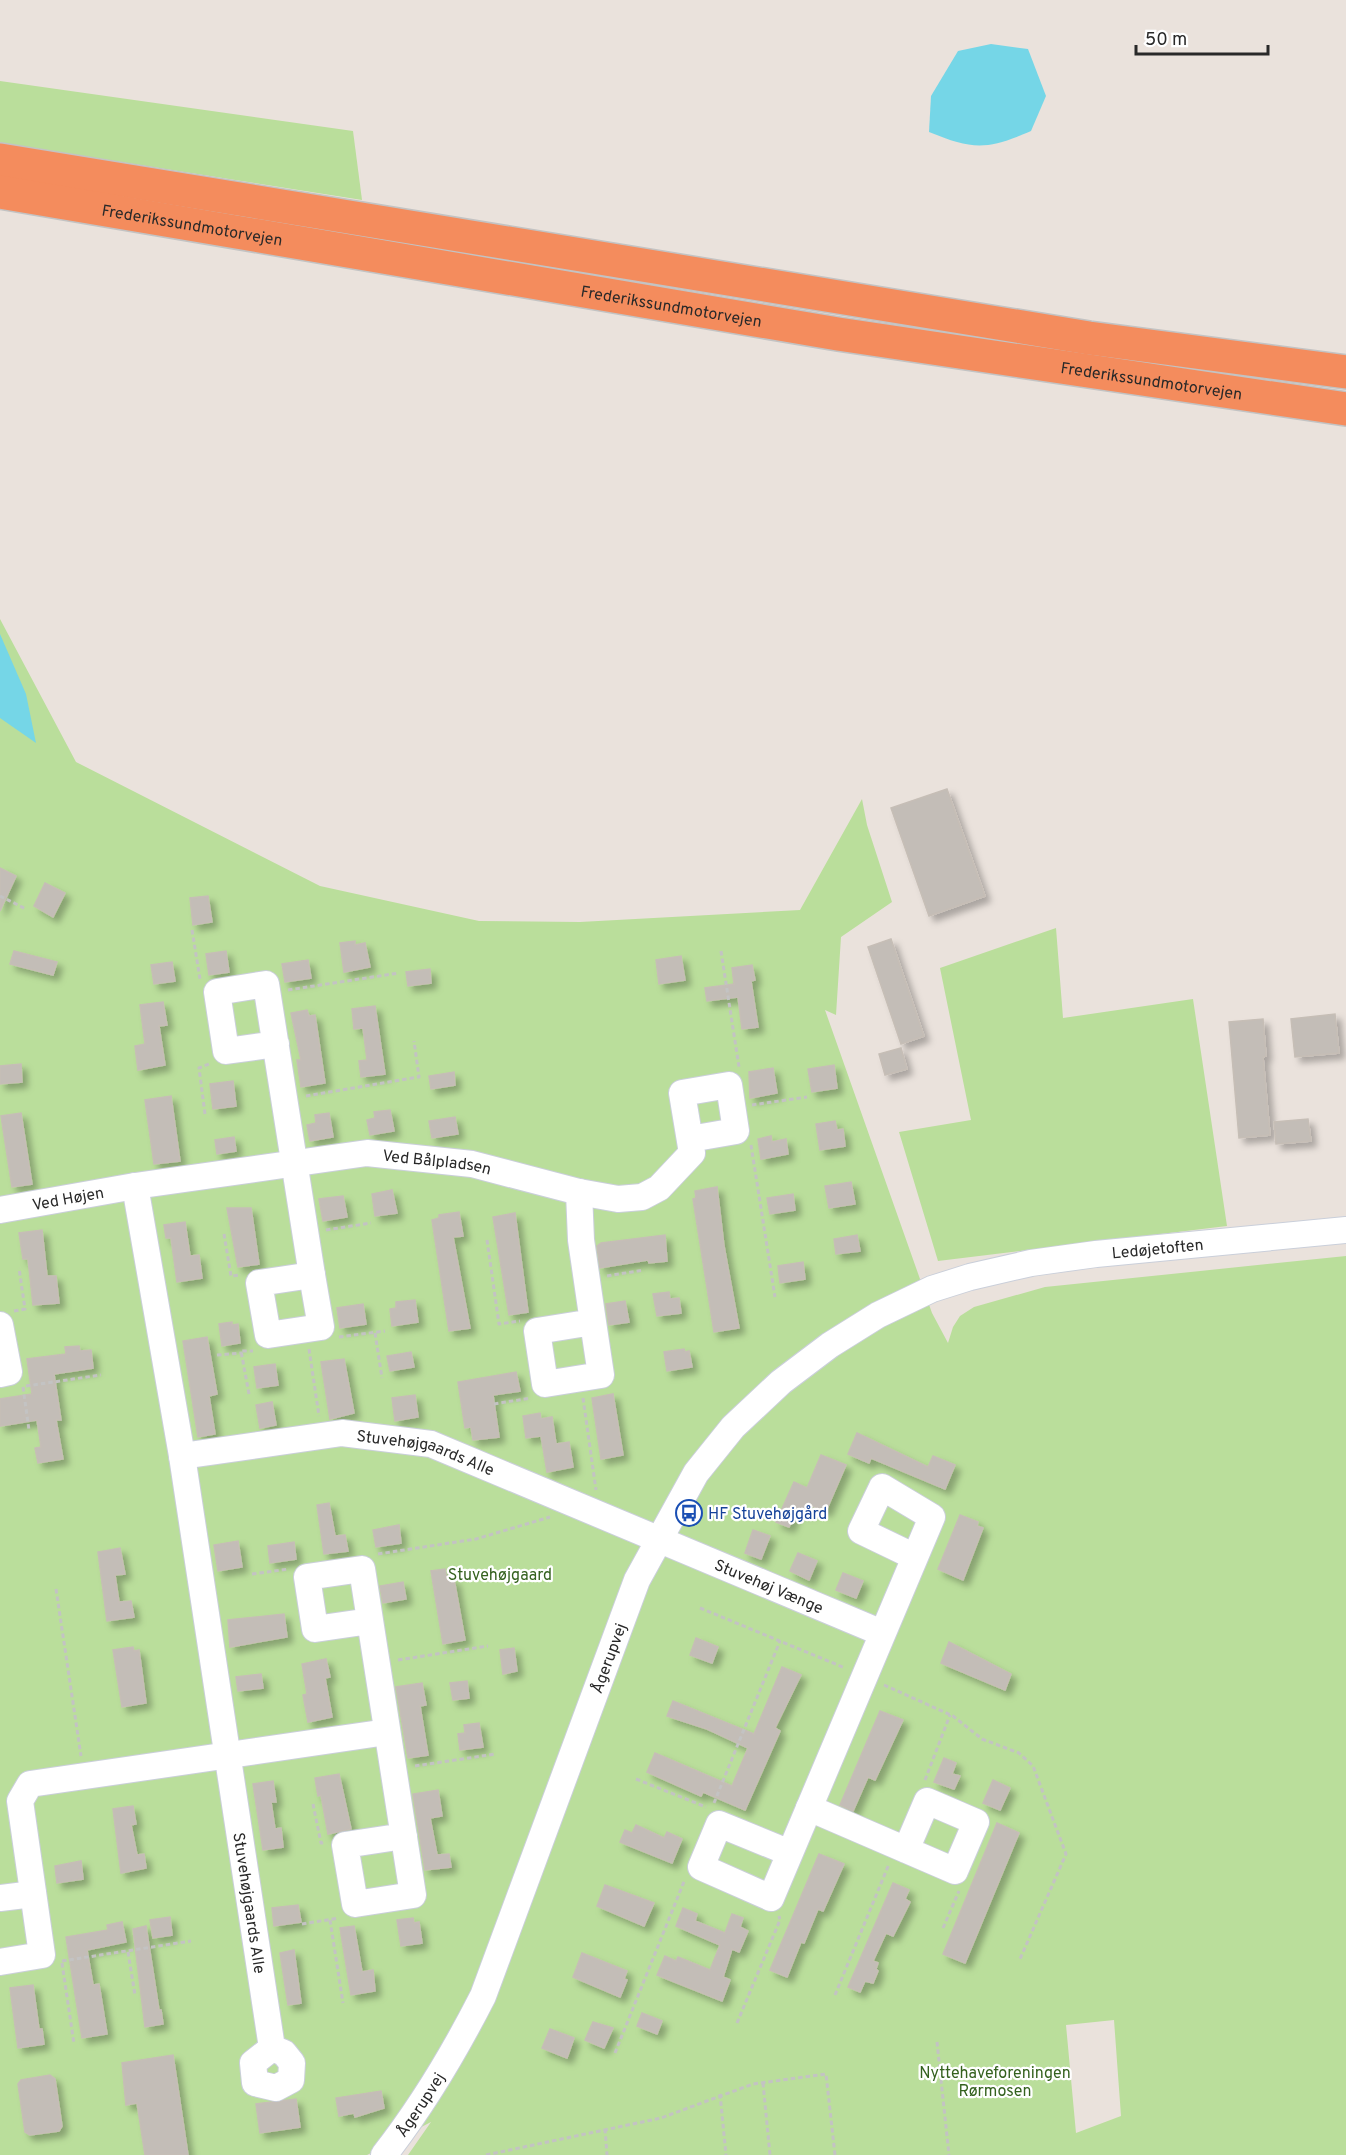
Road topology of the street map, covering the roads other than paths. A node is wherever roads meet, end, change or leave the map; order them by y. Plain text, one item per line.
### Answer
1 (0, 160) edge
2 (0, 192) edge
3 (1346, 372) edge
4 (1342, 409) edge
5 (276, 1044) junction
6 (690, 1139) junction
7 (294, 1161) junction
8 (135, 1186) junction
9 (579, 1192) junction
10 (0, 1210) edge
11 (1346, 1230) edge
12 (312, 1275) junction
13 (970, 1277) joint
14 (593, 1322) junction
15 (1, 1328) edge
16 (11, 1378) edge
17 (182, 1456) junction
18 (657, 1540) junction
19 (915, 1557) dead end
20 (370, 1621) junction
21 (882, 1633) junction
22 (387, 1732) junction
23 (227, 1755) junction
24 (808, 1808) junction
25 (404, 1836) junction
26 (901, 1848) junction
27 (789, 1853) junction
28 (33, 1894) junction
29 (0, 1898) edge
30 (0, 1962) edge
31 (272, 2048) dead end
32 (384, 2155) edge

1 - 3 highway, Frederikssundmotorvejen
2 - 4 highway, Frederikssundmotorvejen
5 - 5 street
5 - 7 street
6 - 6 street, Ved Bålpladsen
6 - 9 street, Ved Bålpladsen
7 - 8 street, Ved Bålpladsen
7 - 9 street, Ved Bålpladsen
7 - 12 street
8 - 10 street, Ved Højen
8 - 17 street, Stuvehøjgaards Alle
9 - 14 street
11 - 13 street, Ledøjetoften
12 - 12 street
13 - 18 street, Ågerupvej
14 - 14 street
15 - 16 street
17 - 18 street, Stuvehøjgaards Alle
17 - 23 street, Stuvehøjgaards Alle
18 - 21 street, Stuvehøj Vænge
18 - 32 street, Ågerupvej
19 - 21 street
20 - 20 street
20 - 22 street
21 - 24 street
22 - 23 street
22 - 25 street
23 - 28 street
23 - 31 street, Stuvehøjgaards Alle
24 - 26 street
24 - 27 street
25 - 25 street
26 - 26 street
27 - 27 street
28 - 29 street
28 - 30 street

